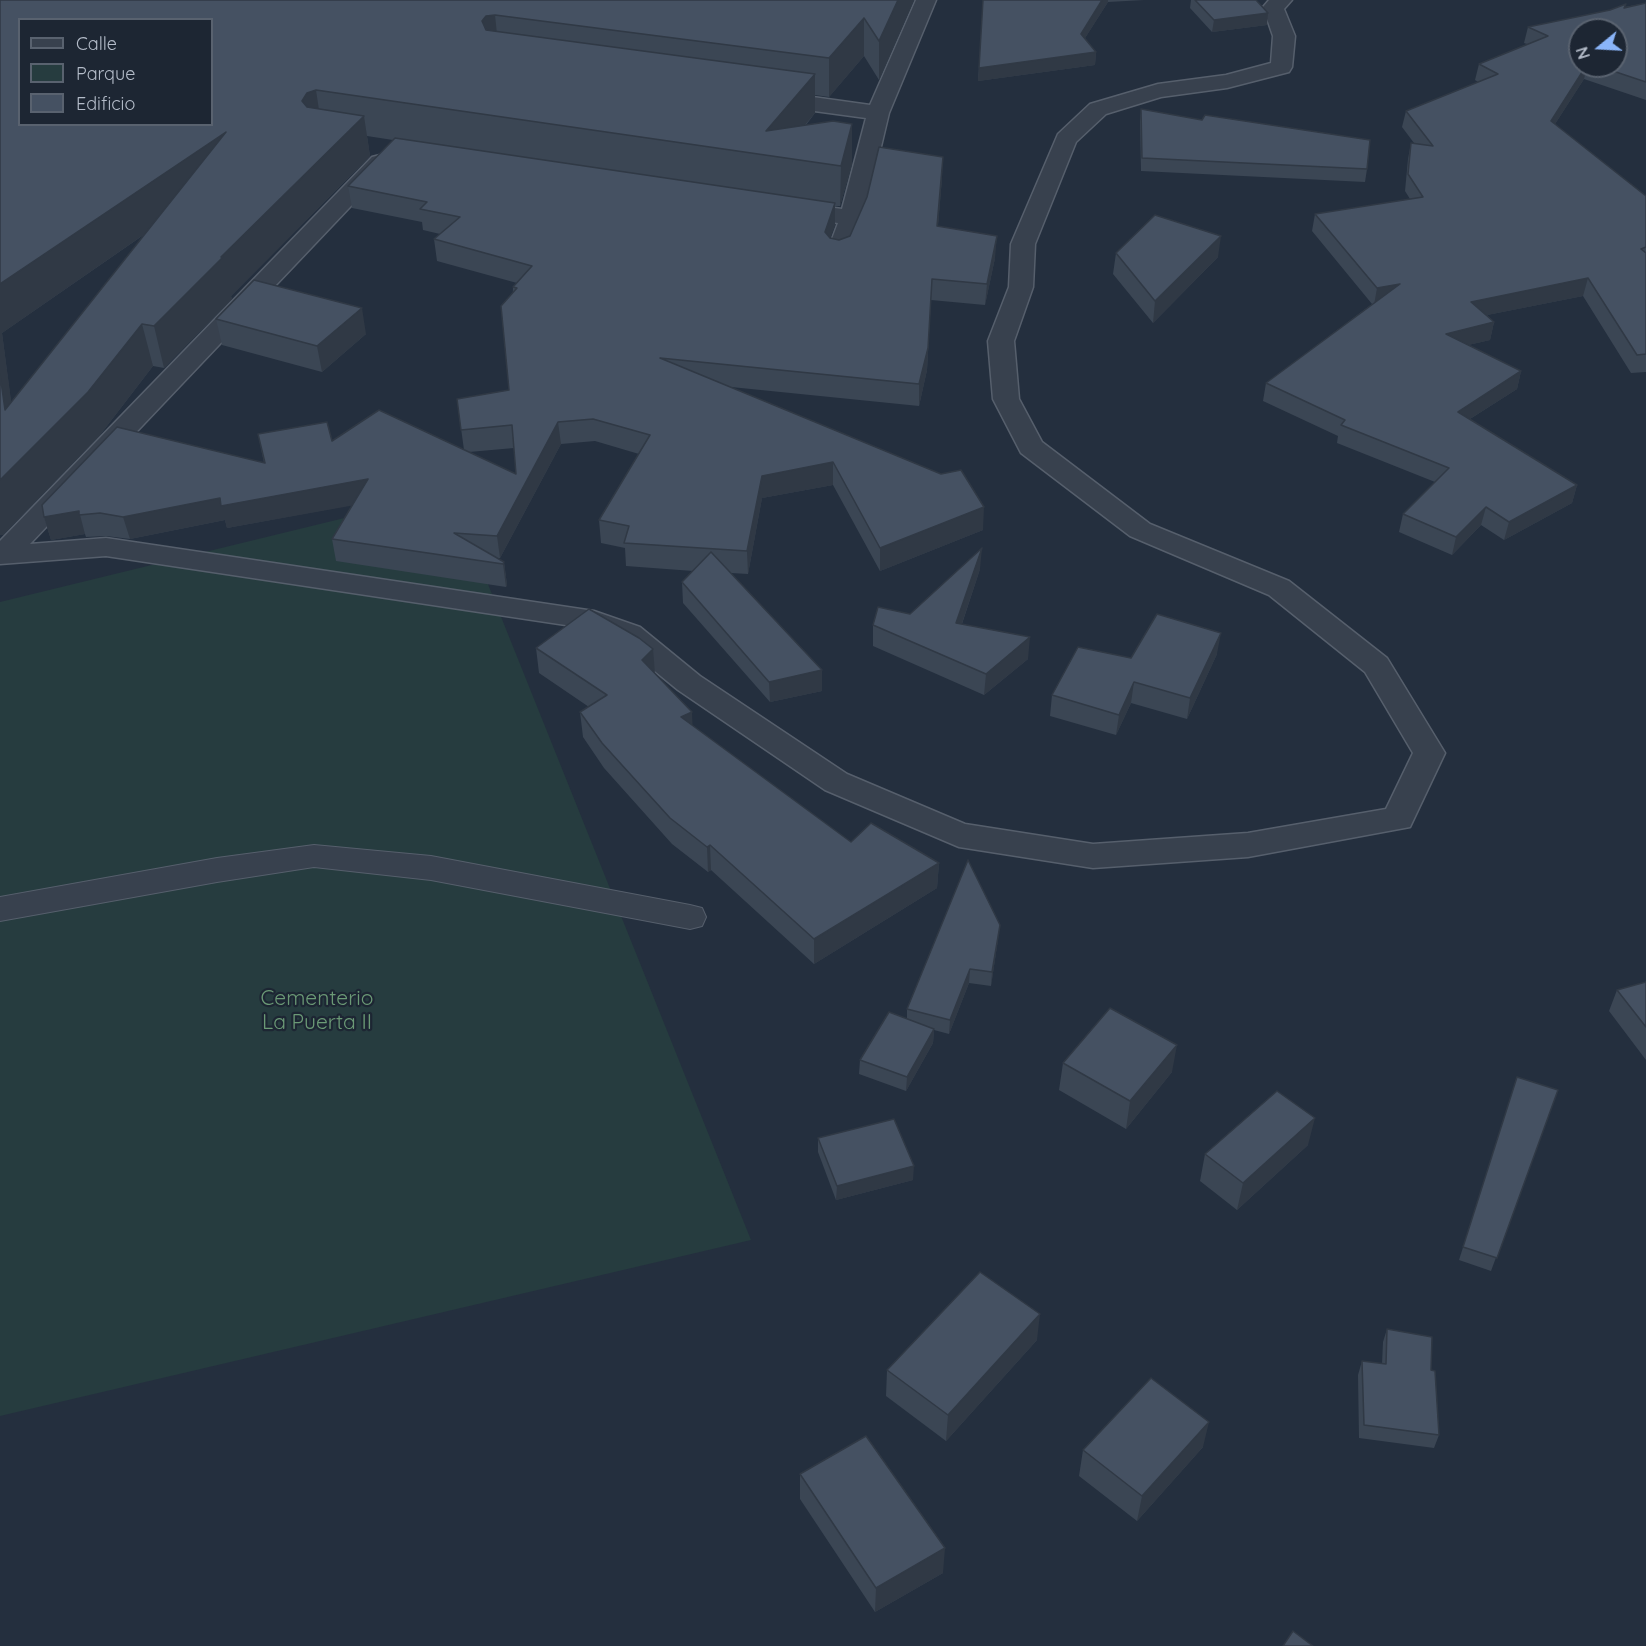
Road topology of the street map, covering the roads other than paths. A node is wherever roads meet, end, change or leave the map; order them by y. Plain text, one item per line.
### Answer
1 (926, 0) edge
2 (1282, 0) edge
3 (748, 95) edge
4 (878, 113) junction
5 (387, 149) edge
6 (769, 206) edge
7 (852, 218) junction
8 (839, 252) edge
9 (2, 555) edge
10 (0, 909) edge
11 (690, 917) dead end

1 - 4 street
2 - 9 street
3 - 4 street
4 - 7 street
5 - 9 street
6 - 7 street
7 - 8 street
10 - 11 lane

